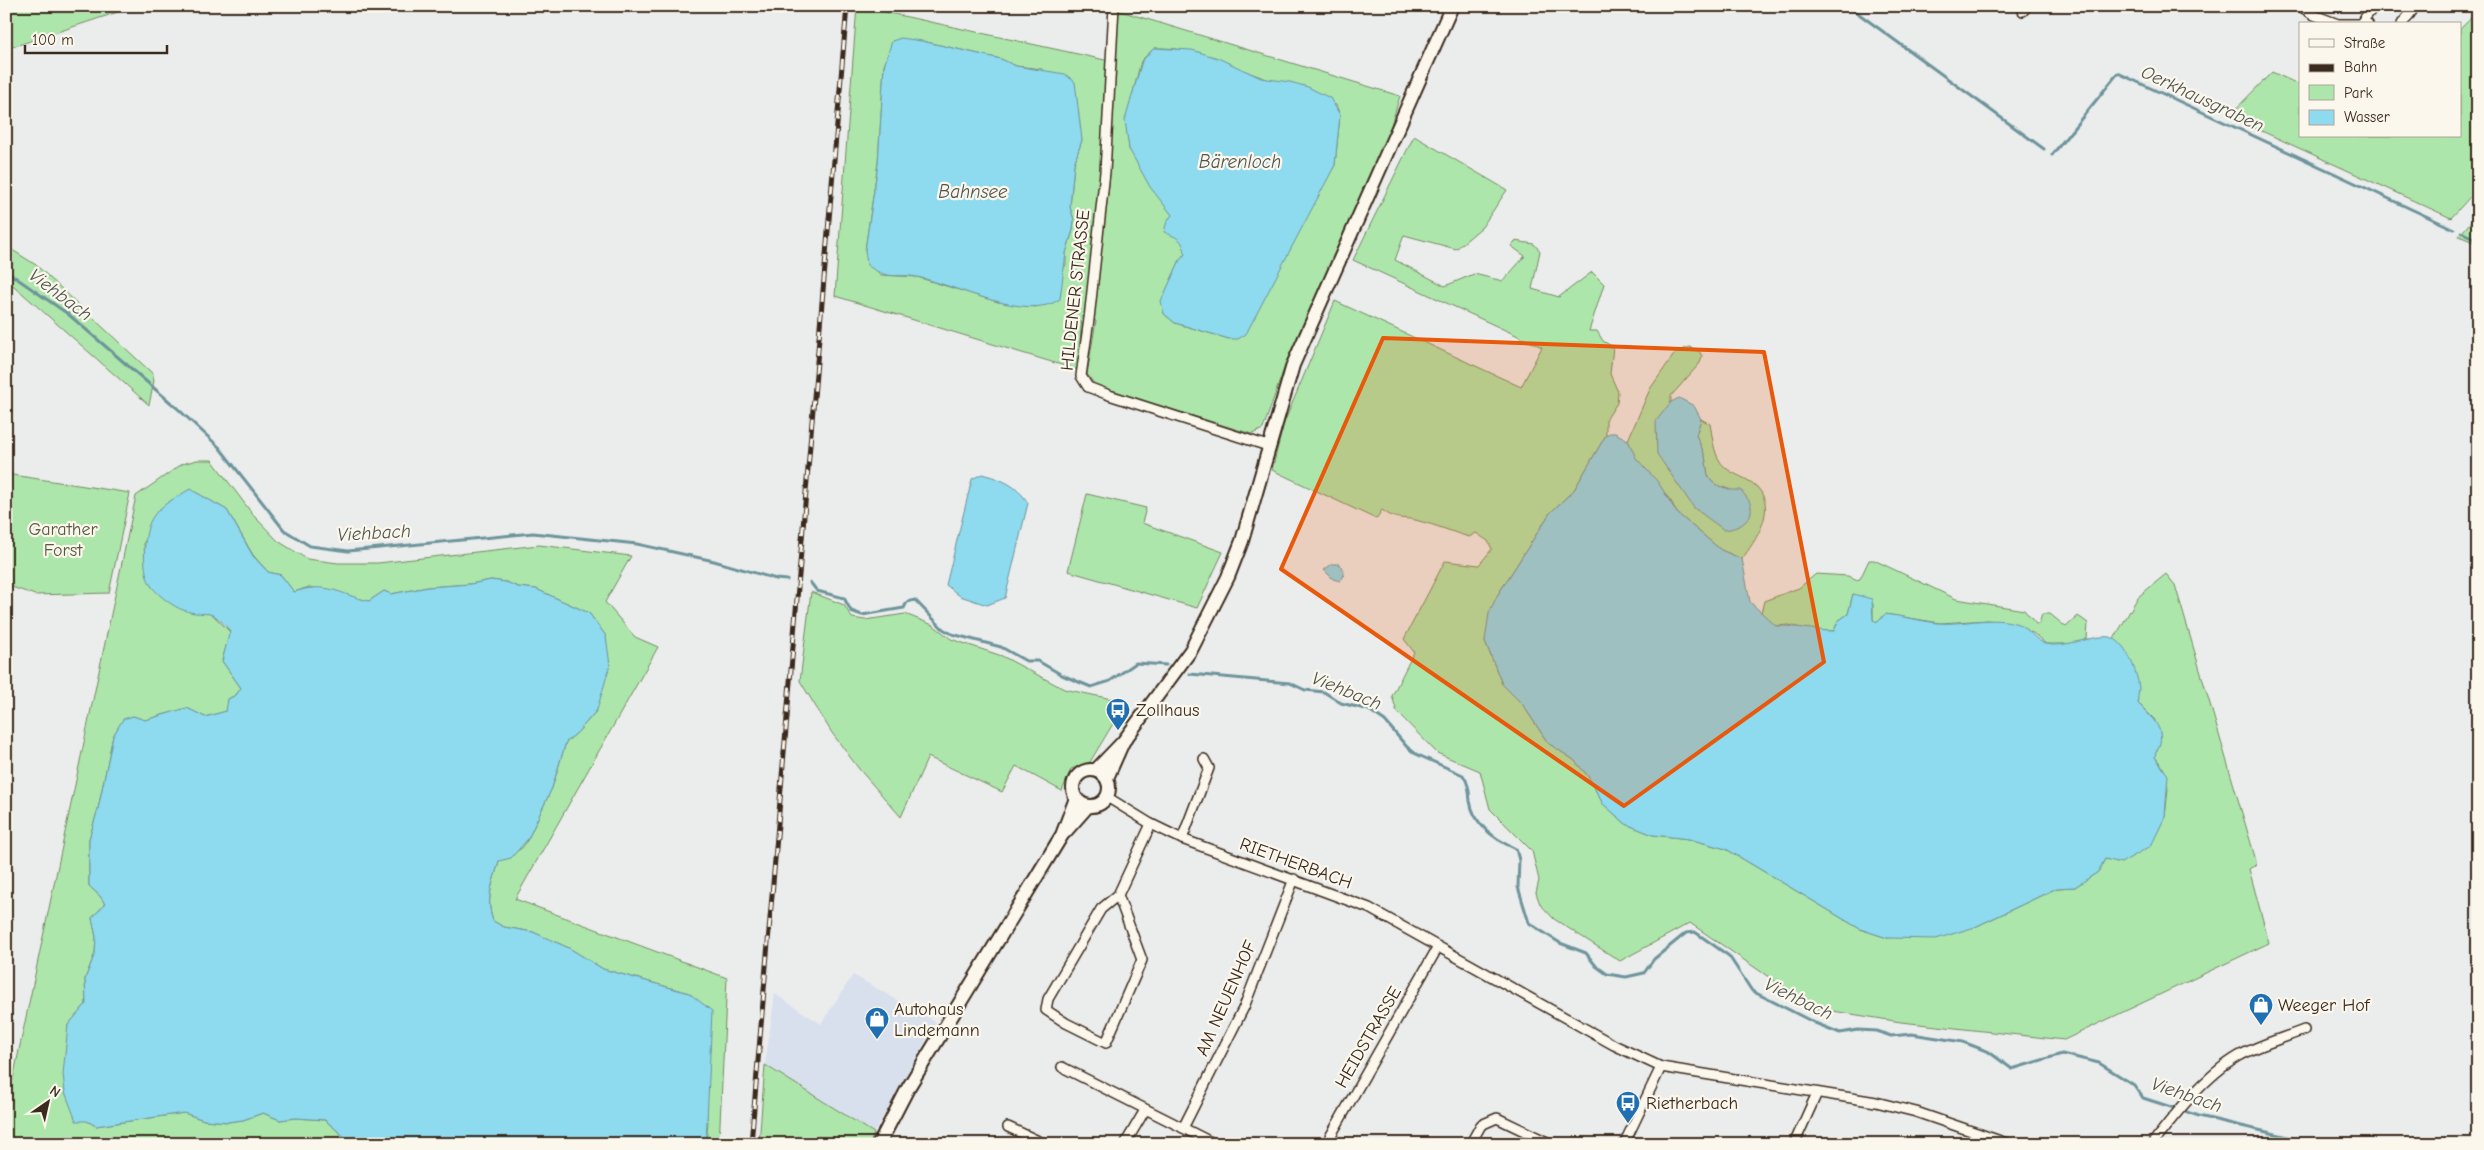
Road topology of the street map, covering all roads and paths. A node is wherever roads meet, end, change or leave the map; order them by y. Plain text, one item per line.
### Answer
1 (1114, 6) edge
2 (1452, 6) edge
3 (2300, 6) edge
4 (2374, 6) edge
5 (2405, 6) edge
6 (2333, 22) edge
7 (2362, 22) edge
8 (2404, 22) edge
9 (1268, 446) junction
10 (1123, 742) junction
11 (1204, 759) dead end
12 (1096, 770) junction
13 (1107, 778) junction
14 (1107, 797) junction
15 (1076, 798) junction
16 (1088, 806) junction
17 (1151, 824) junction
18 (1062, 835) junction
19 (1182, 839) junction
20 (1294, 879) junction
21 (1118, 895) junction
22 (1438, 947) junction
23 (2304, 1030) dead end
24 (1661, 1066) junction
25 (1062, 1067) dead end
26 (1816, 1093) junction
27 (1145, 1110) junction
28 (1008, 1127) dead end
29 (1183, 1128) junction
30 (1471, 1143) edge
31 (879, 1144) edge
32 (1044, 1144) edge
33 (1125, 1144) edge
34 (1216, 1144) edge
35 (1326, 1144) edge
36 (1551, 1144) edge
37 (1624, 1144) edge
38 (1794, 1144) edge
39 (2009, 1144) edge
40 (2152, 1144) edge

1 - 9 street, HILDENER STRASSE
2 - 9 main road
3 - 6 street
4 - 7 street
5 - 8 street
9 - 10 main road
10 - 12 main road
10 - 13 main road
11 - 19 street
12 - 13 main road
12 - 15 main road
13 - 14 main road
14 - 16 main road
14 - 17 street, RIETHERBACH
15 - 16 main road
15 - 18 main road
16 - 18 main road
17 - 19 street, RIETHERBACH
17 - 21 street
18 - 31 main road
19 - 20 street, RIETHERBACH
20 - 22 street, RIETHERBACH
20 - 29 street, AM NEUENHOF
21 - 21 street
22 - 24 street, RIETHERBACH
22 - 35 street, HEIDSTRASSE
23 - 40 street
24 - 26 street, RIETHERBACH
24 - 37 street
25 - 27 street
26 - 38 street
26 - 39 street, RIETHERBACH
27 - 29 street
27 - 33 street
28 - 32 street
29 - 34 street
30 - 36 street

